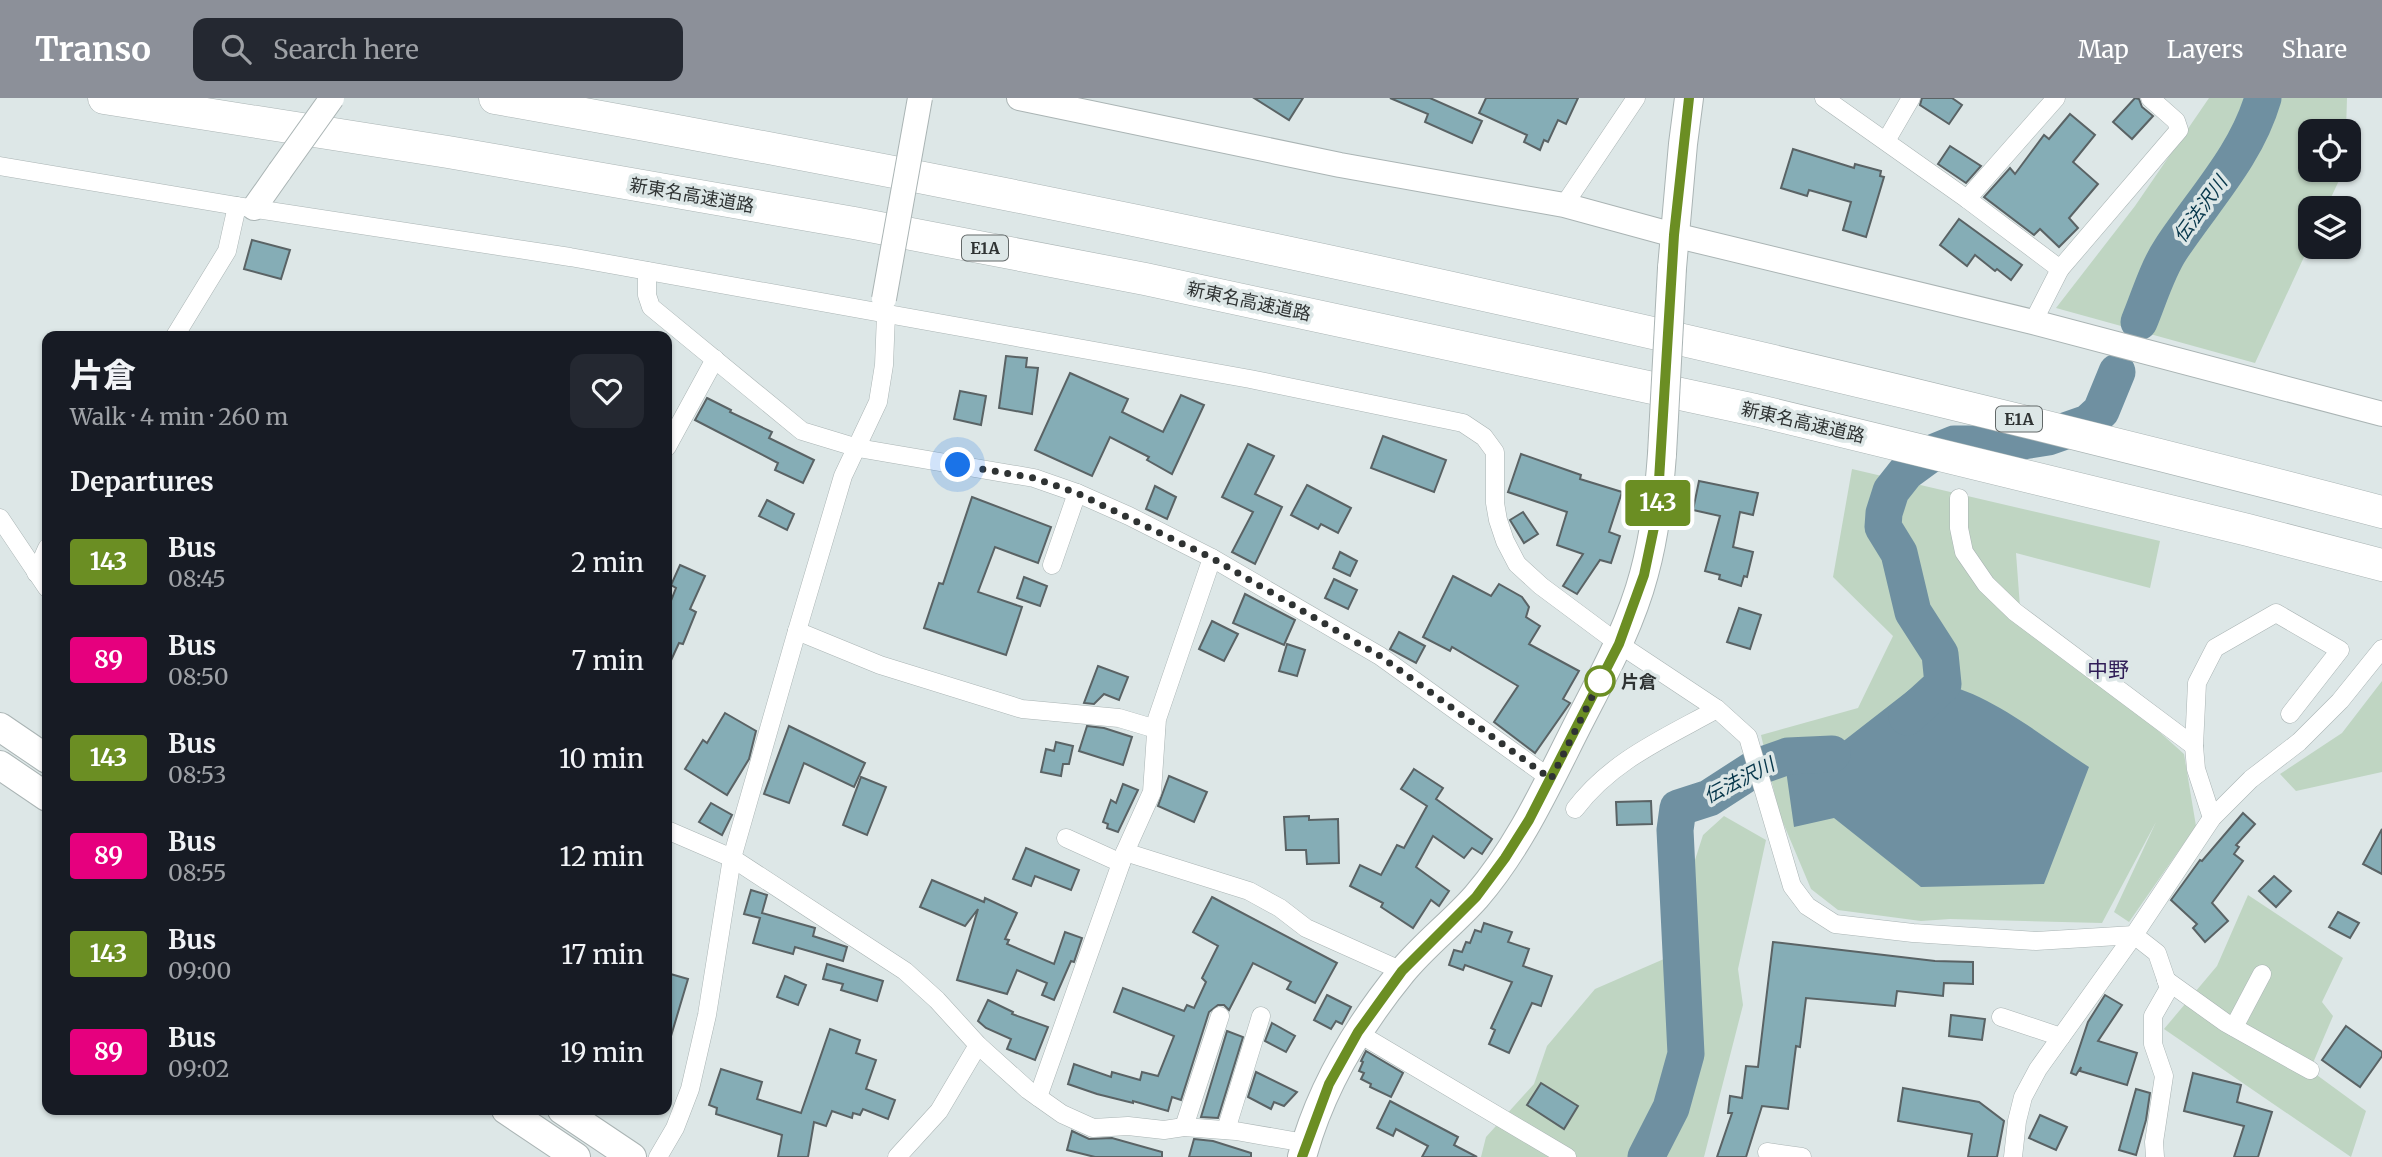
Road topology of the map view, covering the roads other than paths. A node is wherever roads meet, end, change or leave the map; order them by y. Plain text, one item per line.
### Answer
1 (104, 98) edge
2 (332, 98) edge
3 (495, 98) edge
4 (920, 98) edge
5 (1019, 98) edge
6 (1636, 98) edge
7 (1824, 98) edge
8 (1911, 98) edge
9 (2056, 98) edge
10 (2150, 98) edge
11 (1682, 100) edge
12 (1886, 141) junction
13 (0, 166) edge
14 (1967, 199) junction
15 (1564, 205) junction
16 (245, 207) junction
17 (1674, 235) junction
18 (2060, 269) junction
19 (647, 271) junction
20 (885, 307) junction
21 (2033, 322) junction
22 (178, 331) edge
23 (715, 359) junction
24 (2382, 414) edge
25 (672, 438) edge
26 (858, 448) junction
27 (1077, 493) junction
28 (1959, 498) dead end
29 (2382, 512) edge
30 (0, 518) edge
31 (1212, 558) junction
32 (42, 559) edge
33 (1052, 565) dead end
34 (2382, 565) edge
35 (36, 573) junction
36 (42, 581) edge
37 (797, 631) junction
38 (1619, 644) junction
39 (2382, 649) edge
40 (1717, 709) junction
41 (2290, 714) dead end
42 (0, 727) edge
43 (1156, 729) junction
44 (2194, 746) junction
45 (42, 756) edge
46 (0, 765) edge
47 (1551, 779) junction
48 (42, 794) edge
49 (1575, 809) dead end
50 (2213, 818) junction
51 (672, 833) edge
52 (1066, 838) dead end
53 (732, 858) junction
54 (1123, 858) junction
55 (2134, 935) junction
56 (1402, 971) junction
57 (2262, 974) dead end
58 (2166, 980) junction
59 (1220, 1016) dead end
60 (1261, 1016) dead end
61 (2001, 1017) dead end
62 (2234, 1027) junction
63 (1358, 1032) junction
64 (2061, 1037) junction
65 (978, 1045) junction
66 (2310, 1070) dead end
67 (1038, 1097) junction
68 (513, 1115) edge
69 (569, 1115) edge
70 (1184, 1127) junction
71 (1226, 1130) junction
72 (1303, 1150) edge
73 (1767, 1152) dead end
74 (576, 1157) edge
75 (632, 1157) edge
76 (658, 1157) edge
77 (897, 1157) edge
78 (1567, 1157) edge
79 (1802, 1157) edge
80 (2012, 1157) edge
81 (2155, 1157) edge

1 - 34 highway, 新東名高速道路 / E1A
2 - 16 street, bridge
3 - 29 highway, E1A
4 - 20 street, bridge
5 - 15 street
6 - 15 street
7 - 12 street
8 - 12 street
9 - 14 street
10 - 18 street
11 - 17 main road
12 - 14 street
13 - 16 street
14 - 18 street
15 - 17 street
16 - 19 street
16 - 22 street
17 - 21 street
17 - 38 main road, bridge
18 - 21 street
19 - 20 street
19 - 23 street
20 - 26 street
20 - 38 street
21 - 24 street
23 - 25 street
23 - 26 street
26 - 27 street
26 - 37 street
27 - 31 street
27 - 33 street
28 - 44 street
30 - 35 street
31 - 43 street
31 - 47 street
32 - 35 street
35 - 36 street
37 - 43 street
37 - 53 street
38 - 40 street
38 - 47 main road
39 - 50 street
40 - 49 street
40 - 55 street
41 - 44 street
42 - 45 main road
43 - 54 street
44 - 50 street
46 - 48 main road
47 - 56 main road
50 - 55 street
51 - 53 street
52 - 54 street
53 - 65 street
53 - 76 street
54 - 56 street
54 - 67 street
55 - 58 street
55 - 64 street
56 - 63 main road
57 - 62 street
58 - 62 street
58 - 81 street
59 - 70 street
60 - 71 street
61 - 64 street
62 - 66 street
63 - 72 main road
63 - 78 street
64 - 80 street
65 - 67 street
65 - 77 street
67 - 70 street
68 - 74 main road
69 - 75 main road
70 - 71 street
71 - 72 street
73 - 79 street

